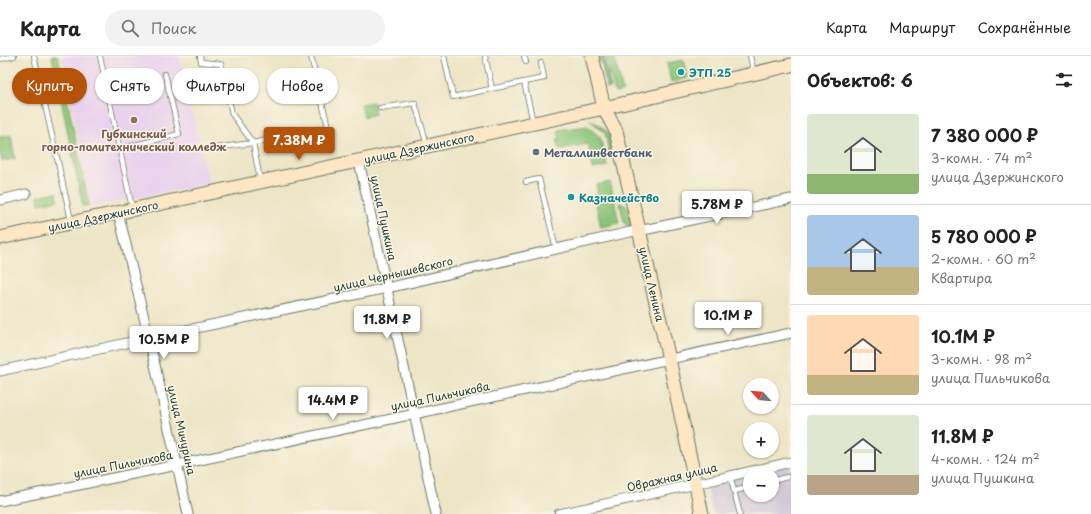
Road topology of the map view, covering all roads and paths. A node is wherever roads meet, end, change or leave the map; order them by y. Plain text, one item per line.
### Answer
1 (14, 56) edge
2 (34, 56) edge
3 (100, 56) edge
4 (200, 56) edge
5 (311, 56) edge
6 (444, 56) edge
7 (485, 56) edge
8 (524, 56) edge
9 (592, 56) edge
10 (750, 56) edge
11 (0, 59) edge
12 (526, 62) dead end
13 (541, 63) dead end
14 (791, 65) edge
15 (754, 73) junction
16 (166, 74) dead end
17 (524, 82) junction
18 (492, 89) junction
19 (380, 108) dead end
20 (604, 108) junction
21 (534, 123) junction
22 (253, 143) junction
23 (427, 146) junction
24 (214, 148) dead end
25 (120, 149) junction
26 (360, 160) junction
27 (260, 182) junction
28 (526, 182) dead end
29 (26, 194) dead end
30 (791, 199) edge
31 (0, 200) edge
32 (132, 209) junction
33 (118, 212) junction
34 (72, 222) junction
35 (640, 230) junction
36 (0, 238) edge
37 (556, 249) junction
38 (387, 288) junction
39 (791, 333) edge
40 (148, 338) junction
41 (669, 359) junction
42 (0, 372) edge
43 (414, 414) junction
44 (791, 462) edge
45 (177, 465) junction
46 (730, 476) junction
47 (787, 477) dead end
48 (779, 479) edge
49 (695, 484) junction
50 (743, 489) edge
51 (734, 491) junction
52 (0, 501) edge
53 (188, 514) edge
54 (436, 514) edge
55 (559, 514) edge
56 (702, 514) edge
57 (740, 514) edge

1 - 11 lane
2 - 34 lane
3 - 25 lane
4 - 22 lane
5 - 22 lane
6 - 18 lane
7 - 18 lane
8 - 12 lane
9 - 20 main road, улица Ленина
10 - 15 lane
13 - 17 lane
14 - 15 main road, улица Дзержинского
15 - 20 main road, улица Дзержинского
16 - 25 lane
17 - 18 lane
17 - 21 lane
19 - 23 lane
20 - 21 main road, улица Дзержинского
20 - 35 main road, улица Ленина
21 - 23 main road, улица Дзержинского
22 - 24 lane
22 - 27 lane
23 - 26 main road, улица Дзержинского
25 - 32 lane
26 - 27 main road, улица Дзержинского
26 - 38 street, улица Пушкина
27 - 32 main road, улица Дзержинского
28 - 37 lane
29 - 31 street
30 - 35 street, улица Чернышевского
32 - 33 main road, улица Дзержинского
33 - 34 main road, улица Дзержинского
33 - 40 street, улица Мичурина
34 - 36 main road, улица Дзержинского
35 - 37 street, улица Чернышевского
35 - 41 main road, улица Ленина
37 - 38 street, улица Чернышевского
38 - 40 street, улица Чернышевского
38 - 43 street, улица Пушкина
39 - 41 street, улица Пильчикова
40 - 42 street, улица Чернышевского
40 - 45 street, улица Мичурина
41 - 43 street, улица Пильчикова
41 - 49 main road, улица Ленина
43 - 45 street, улица Пильчикова
43 - 54 street, улица Пушкина
44 - 46 street, Овражная улица
45 - 52 street, улица Пильчикова
45 - 53 street, улица Мичурина
46 - 49 street, Овражная улица
46 - 51 lane
47 - 48 lane
49 - 55 street, Овражная улица
49 - 56 main road, улица Ленина
50 - 51 lane
51 - 57 lane

